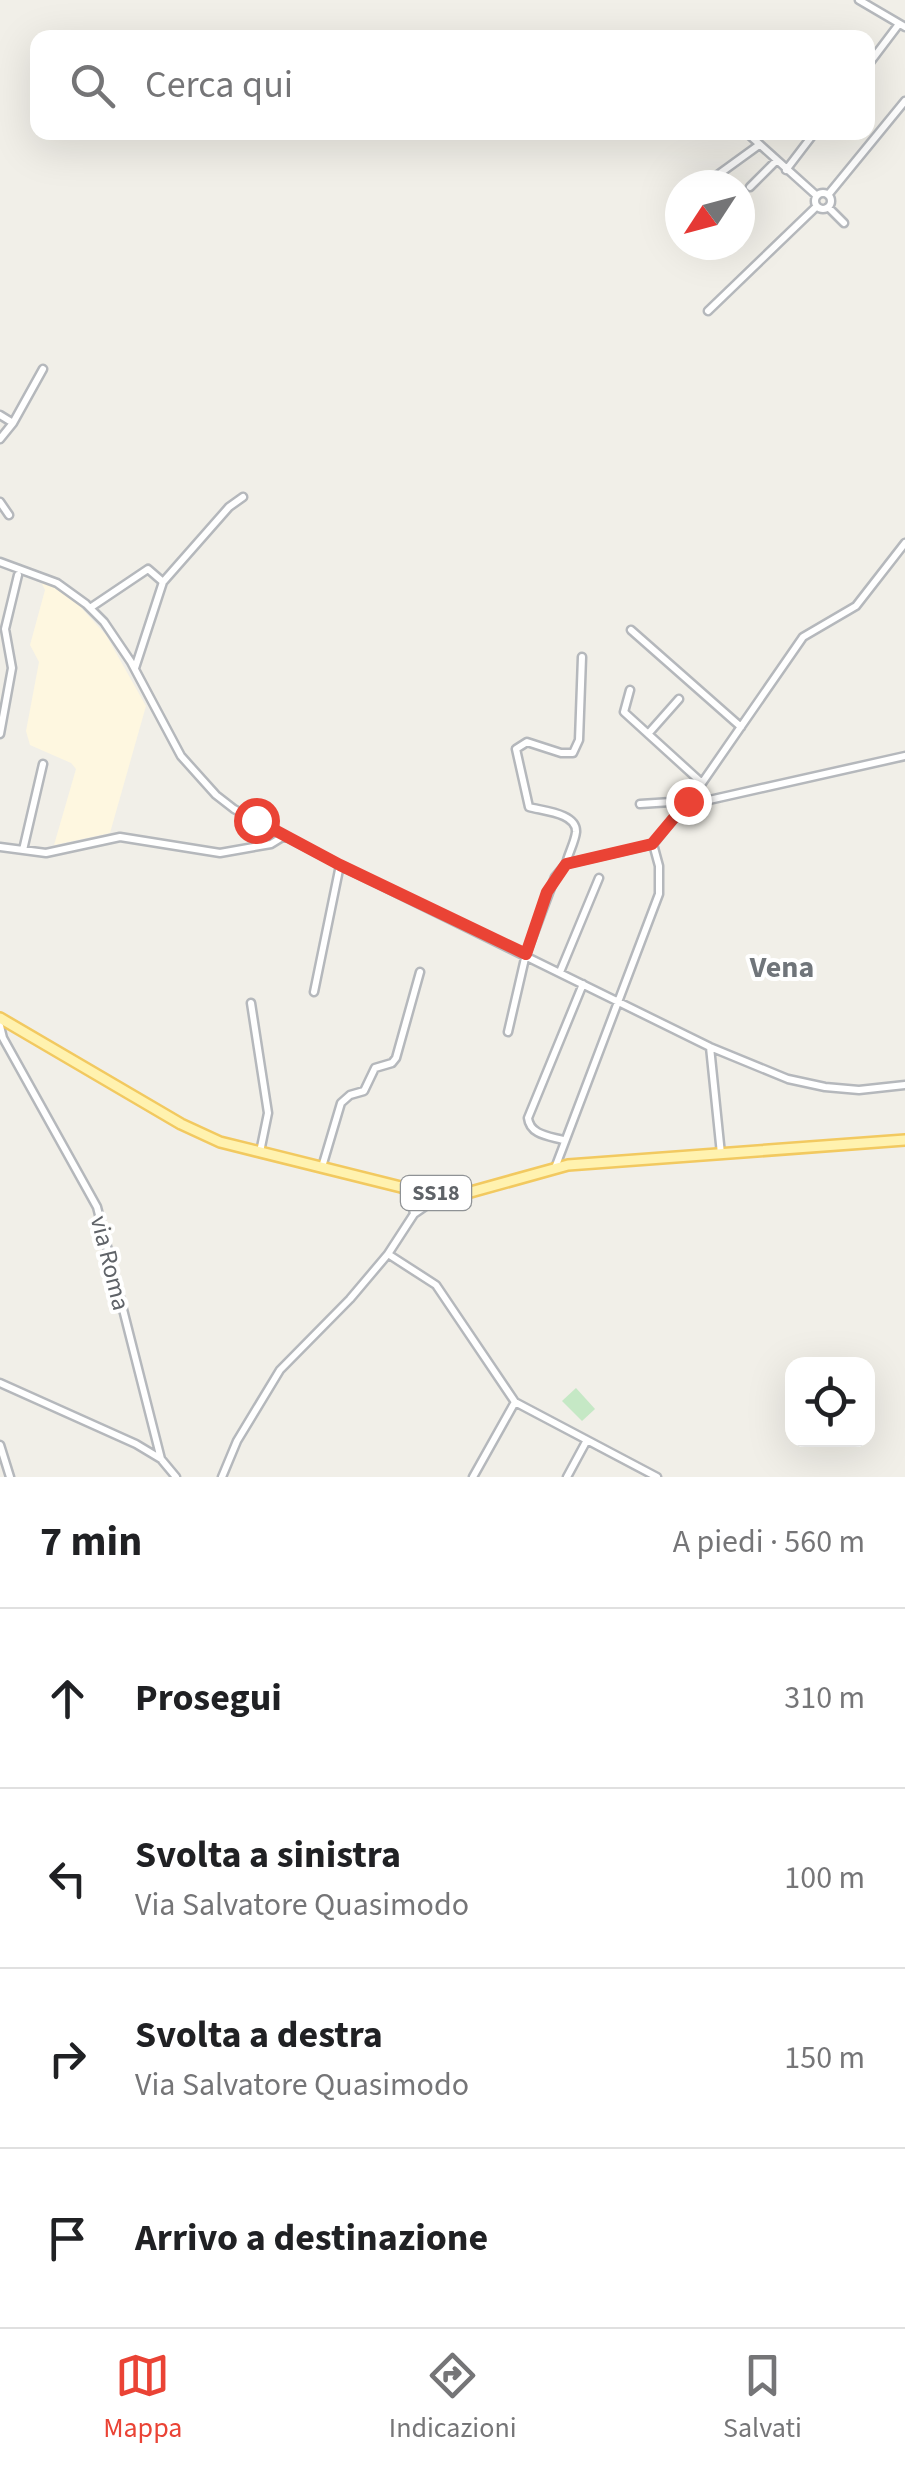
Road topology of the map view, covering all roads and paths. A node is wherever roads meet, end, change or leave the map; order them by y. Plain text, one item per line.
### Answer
1 (858, 0) edge
2 (902, 26) edge
3 (875, 57) edge
4 (905, 101) edge
5 (875, 138) edge
6 (753, 140) edge
7 (809, 140) edge
8 (873, 140) edge
9 (758, 145) junction
10 (776, 161) junction
11 (724, 170) edge
12 (786, 170) junction
13 (755, 182) edge
14 (828, 195) junction
15 (817, 196) junction
16 (817, 206) junction
17 (828, 207) junction
18 (844, 223) dead end
19 (708, 312) dead end
20 (43, 369) dead end
21 (0, 415) edge
22 (13, 423) junction
23 (0, 439) edge
24 (243, 497) dead end
25 (0, 502) edge
26 (9, 515) dead end
27 (905, 543) edge
28 (0, 562) edge
29 (18, 575) dead end
30 (163, 582) junction
31 (90, 608) junction
32 (631, 630) dead end
33 (582, 658) dead end
34 (135, 669) junction
35 (630, 690) dead end
36 (4, 691) edge
37 (680, 698) dead end
38 (741, 727) junction
39 (0, 734) edge
40 (648, 734) junction
41 (905, 756) edge
42 (42, 764) dead end
43 (702, 783) junction
44 (687, 803) junction
45 (640, 804) dead end
46 (284, 836) junction
47 (652, 844) junction
48 (0, 846) edge
49 (23, 850) junction
50 (566, 864) junction
51 (340, 865) junction
52 (599, 878) dead end
53 (526, 954) junction
54 (420, 972) dead end
55 (560, 972) junction
56 (583, 984) junction
57 (314, 992) dead end
58 (616, 1001) junction
59 (252, 1003) dead end
60 (0, 1018) edge
61 (0, 1026) edge
62 (508, 1032) dead end
63 (710, 1047) junction
64 (905, 1086) edge
65 (562, 1140) junction
66 (905, 1140) edge
67 (260, 1154) junction
68 (721, 1154) junction
69 (322, 1168) junction
70 (554, 1168) junction
71 (402, 1187) junction
72 (421, 1192) junction
73 (455, 1196) junction
74 (416, 1211) junction
75 (388, 1254) junction
76 (0, 1383) edge
77 (515, 1402) junction
78 (586, 1440) junction
79 (0, 1445) edge
80 (161, 1459) junction
81 (10, 1477) edge
82 (176, 1477) edge
83 (222, 1477) edge
84 (473, 1477) edge
85 (568, 1477) edge
86 (657, 1477) edge

1 - 2 street
2 - 3 street
4 - 5 street
6 - 9 street
7 - 12 street
8 - 14 street
9 - 10 street
9 - 11 street
10 - 12 street
10 - 13 street
12 - 15 street
14 - 15 street
14 - 17 street
15 - 16 street
16 - 17 street
16 - 19 street
17 - 18 street
20 - 22 street
21 - 22 street
22 - 23 street
24 - 30 street
25 - 26 street
27 - 38 street
28 - 31 street
29 - 36 street
30 - 31 street
30 - 34 street
31 - 34 street
32 - 38 street
33 - 50 street
34 - 46 street
35 - 40 street
36 - 39 street
37 - 40 street
38 - 43 street
40 - 43 street
41 - 44 street
42 - 49 street
43 - 44 street
44 - 45 street
44 - 47 street
46 - 49 street
46 - 51 street
47 - 50 street
47 - 58 street
48 - 49 street
50 - 53 street
51 - 53 street
51 - 57 street
52 - 55 street
53 - 55 street
53 - 62 street
54 - 69 street
55 - 56 street
56 - 58 street
56 - 65 street
58 - 63 street
58 - 65 street
59 - 67 street
60 - 67 main road, SS18
61 - 80 street, via Roma
63 - 64 street
63 - 68 street
65 - 70 street
66 - 68 main road, SS18
67 - 69 main road, SS18
68 - 70 main road, SS18
69 - 71 main road, SS18
70 - 73 main road, SS18
71 - 72 main road, SS18
71 - 74 street
72 - 73 main road, SS18
72 - 74 street
73 - 74 street
74 - 75 street
75 - 77 street
75 - 83 street
76 - 80 street
77 - 78 street
77 - 84 street
78 - 85 street
78 - 86 street
79 - 81 street
80 - 82 street

